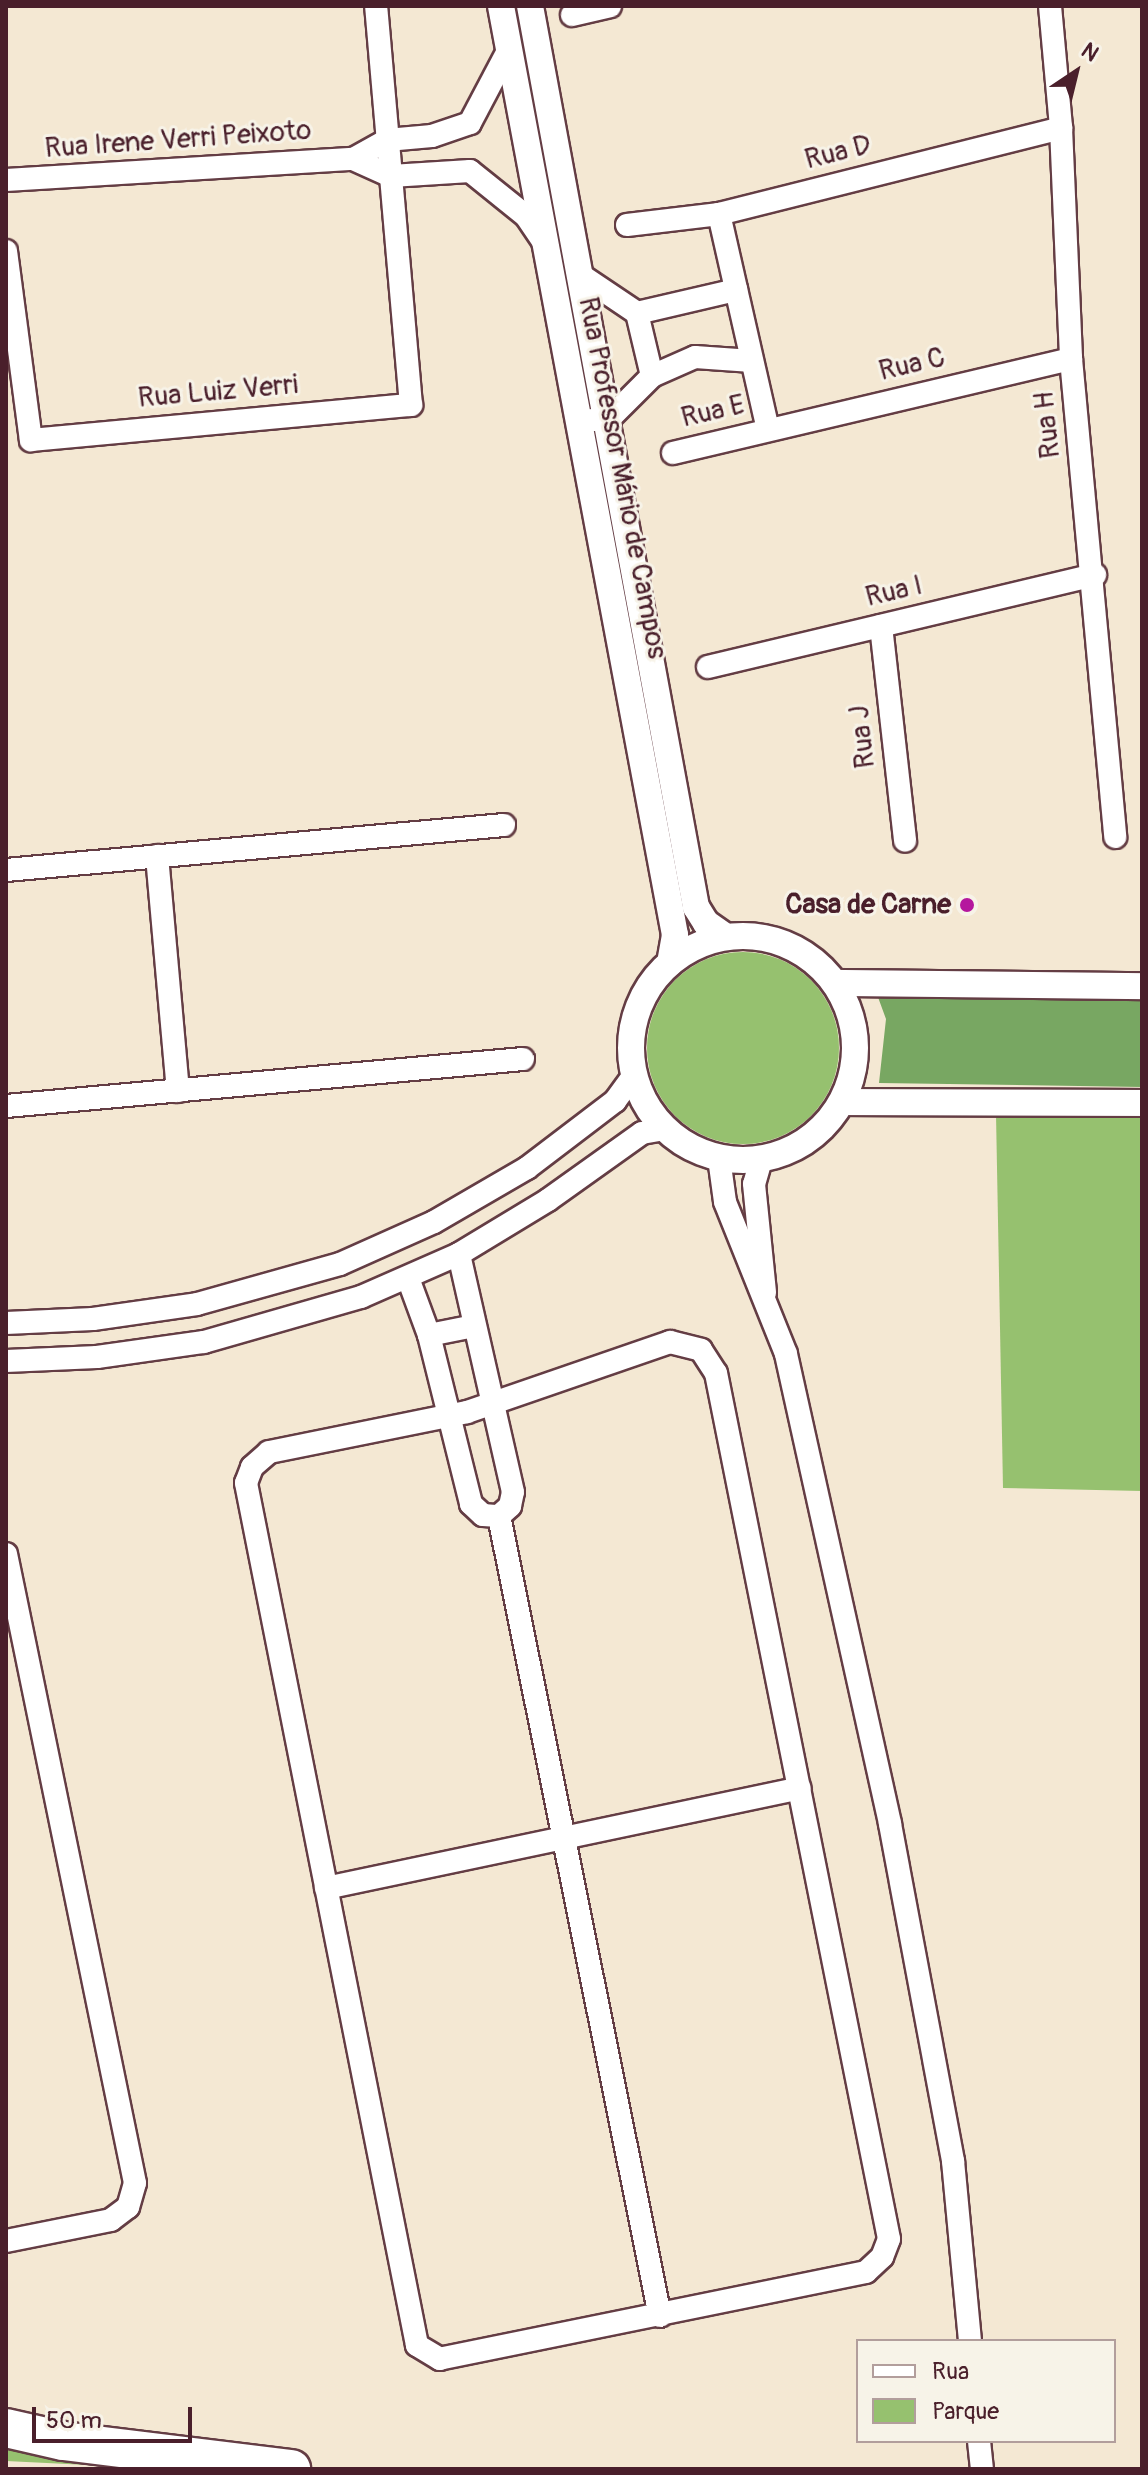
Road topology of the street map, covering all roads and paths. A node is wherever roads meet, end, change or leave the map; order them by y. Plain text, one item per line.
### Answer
1 (376, 6) edge
2 (501, 6) edge
3 (530, 6) edge
4 (610, 6) edge
5 (1050, 6) edge
6 (572, 15) dead end
7 (509, 49) junction
8 (1061, 128) junction
9 (387, 140) junction
10 (353, 159) junction
11 (391, 176) junction
12 (6, 180) edge
13 (719, 214) junction
14 (627, 225) dead end
15 (546, 245) junction
16 (6, 251) edge
17 (579, 274) junction
18 (736, 290) junction
19 (637, 313) junction
20 (11, 322) edge
21 (1071, 359) junction
22 (752, 361) junction
23 (652, 376) junction
24 (609, 419) junction
25 (579, 421) junction
26 (768, 430) junction
27 (673, 453) dead end
28 (1095, 575) junction
29 (881, 626) junction
30 (708, 667) dead end
31 (504, 825) dead end
32 (1115, 837) dead end
33 (905, 841) dead end
34 (157, 856) junction
35 (6, 870) edge
36 (726, 937) junction
37 (670, 963) junction
38 (835, 983) junction
39 (1142, 986) edge
40 (523, 1059) dead end
41 (634, 1075) junction
42 (178, 1091) junction
43 (843, 1102) junction
44 (1142, 1103) edge
45 (6, 1106) edge
46 (665, 1129) junction
47 (719, 1158) junction
48 (761, 1160) junction
49 (459, 1254) junction
50 (408, 1278) junction
51 (291, 1281) junction
52 (765, 1293) junction
53 (302, 1317) junction
54 (6, 1323) edge
55 (474, 1326) junction
56 (429, 1335) junction
57 (6, 1361) edge
58 (495, 1403) junction
59 (448, 1416) junction
60 (499, 1516) junction
61 (6, 1554) edge
62 (800, 1788) junction
63 (564, 1838) junction
64 (326, 1888) junction
65 (6, 2241) edge
66 (660, 2316) junction
67 (970, 2339) edge
68 (6, 2428) edge
69 (979, 2443) edge
70 (291, 2469) edge
71 (982, 2469) edge

1 - 9 street
2 - 7 street, Rua Professor Mário de Campos
3 - 17 street, Rua Professor Mário de Campos
4 - 6 street
5 - 8 street, Rua H
7 - 9 street
7 - 15 street, Rua Professor Mário de Campos
8 - 13 street, Rua D
8 - 21 street, Rua H
9 - 10 street
9 - 11 street
10 - 11 street
10 - 12 street, Rua Irene Verri Peixoto
11 - 15 street
11 - 20 street, Rua Luiz Verri
13 - 14 street, Rua D
13 - 18 street
15 - 25 street, Rua Professor Mário de Campos
16 - 20 street
17 - 19 street
17 - 24 street, Rua Professor Mário de Campos
18 - 19 street
18 - 22 street
19 - 23 street
21 - 26 street, Rua C
21 - 28 street, Rua H
22 - 23 street
22 - 26 street
23 - 24 street
24 - 25 street
24 - 36 street, Rua Professor Mário de Campos
25 - 37 street, Rua Professor Mário de Campos
26 - 27 street, Rua E
28 - 29 street, Rua I
28 - 32 street, Rua H
29 - 30 street, Rua I
29 - 33 street, Rua J
31 - 34 street
34 - 35 street
34 - 42 street
36 - 37 street
36 - 38 street
37 - 41 street
38 - 39 street
38 - 43 street
40 - 42 street
41 - 46 street
41 - 51 street
42 - 45 street
43 - 44 street
43 - 48 street
46 - 47 street
46 - 49 street
47 - 48 street
47 - 52 street
48 - 52 street
49 - 50 street
49 - 55 street
50 - 53 street
50 - 56 street
51 - 53 street
51 - 54 street
52 - 67 street
53 - 57 street
55 - 56 street
55 - 58 street
56 - 59 street
58 - 59 street
58 - 60 street
58 - 62 street
59 - 60 street
59 - 64 street
60 - 63 street
61 - 65 street
62 - 63 street
62 - 66 street
63 - 64 street
63 - 66 street
64 - 66 street
68 - 70 highway
69 - 71 street

